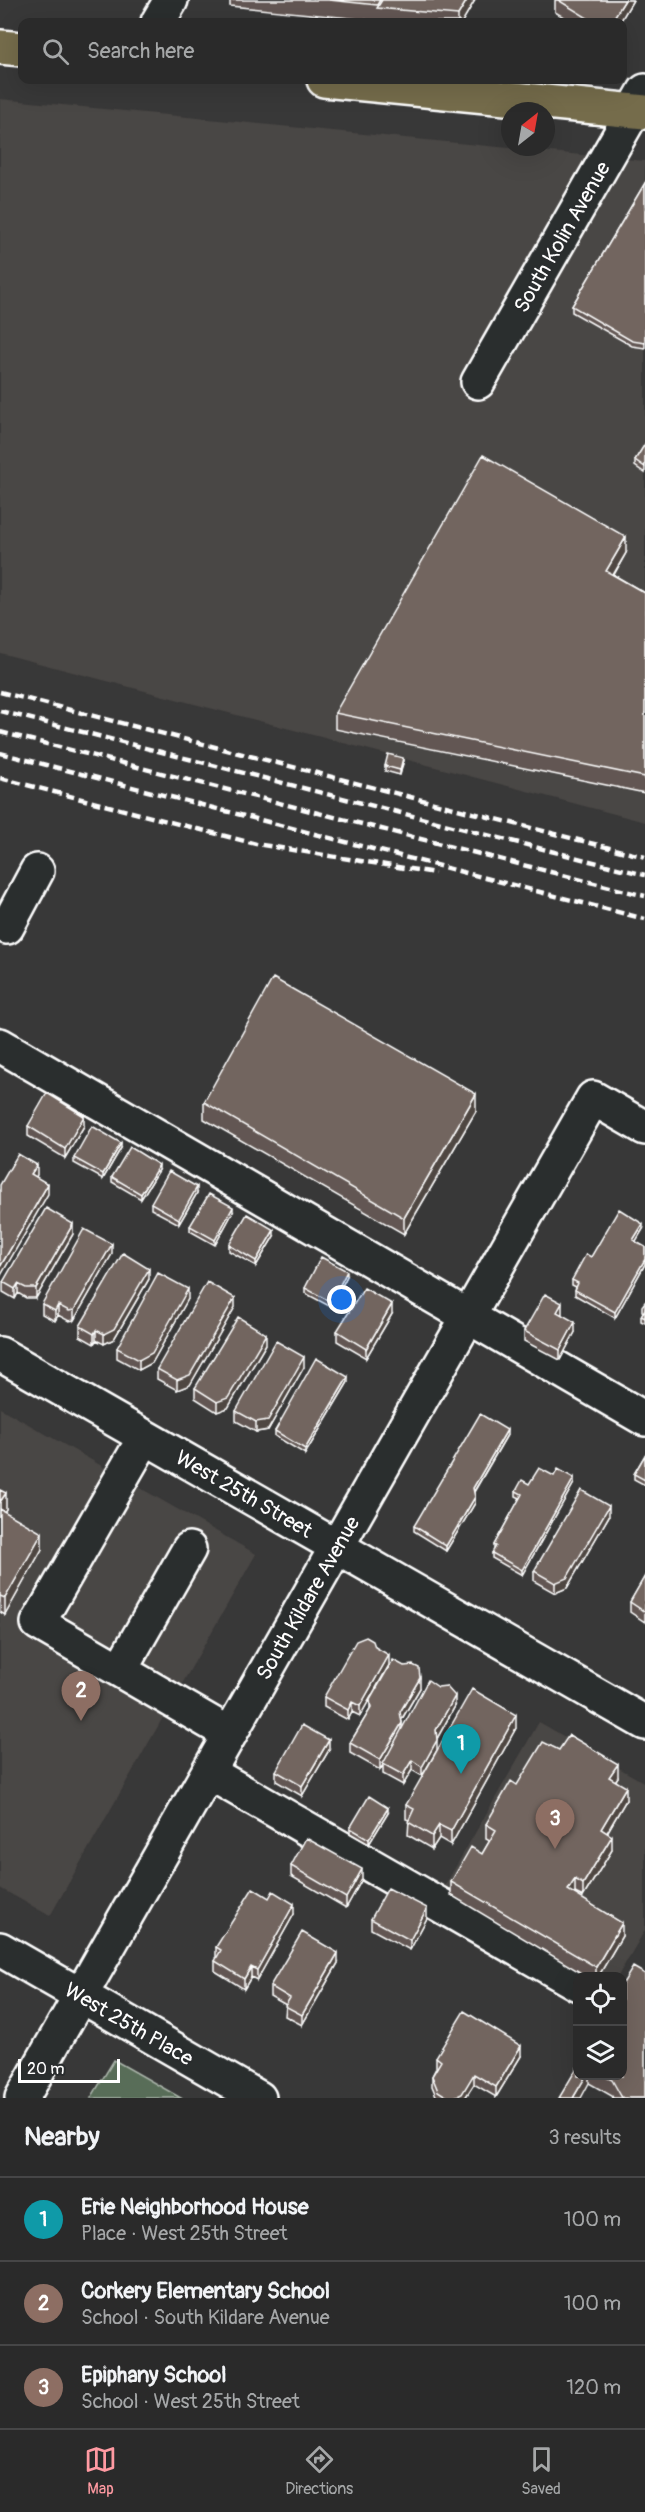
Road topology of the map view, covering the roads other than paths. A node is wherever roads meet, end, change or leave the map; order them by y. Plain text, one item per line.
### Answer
1 (171, 0) edge
2 (160, 18) edge
3 (0, 47) edge
4 (18, 49) edge
5 (377, 84) edge
6 (641, 104) edge
7 (478, 382) dead end
8 (37, 871) dead end
9 (7, 927) dead end
10 (0, 1045) edge
11 (645, 1128) edge
12 (468, 1317) junction
13 (0, 1354) edge
14 (645, 1419) edge
15 (145, 1437) junction
16 (337, 1547) junction
17 (189, 1549) dead end
18 (120, 1670) junction
19 (645, 1723) edge
20 (230, 1734) junction
21 (208, 1772) junction
22 (0, 1949) edge
23 (573, 1981) edge
24 (80, 1996) junction
25 (22, 2098) edge
26 (259, 2098) edge

1 - 2 street
3 - 4 main road
5 - 6 main road
6 - 7 street, South Kolin Avenue
8 - 9 street
10 - 12 street
11 - 12 street, South Kildare Avenue
12 - 14 street
12 - 16 street, South Kildare Avenue
13 - 15 street, West 25th Street
15 - 16 street, West 25th Street
15 - 18 street
16 - 19 street, West 25th Street
16 - 20 street, South Kildare Avenue
17 - 18 street
18 - 20 street
20 - 21 street, South Kildare Avenue
21 - 23 street
21 - 24 street, South Kildare Avenue
22 - 24 street, West 25th Place
24 - 25 street, South Kildare Avenue
24 - 26 street, West 25th Place

